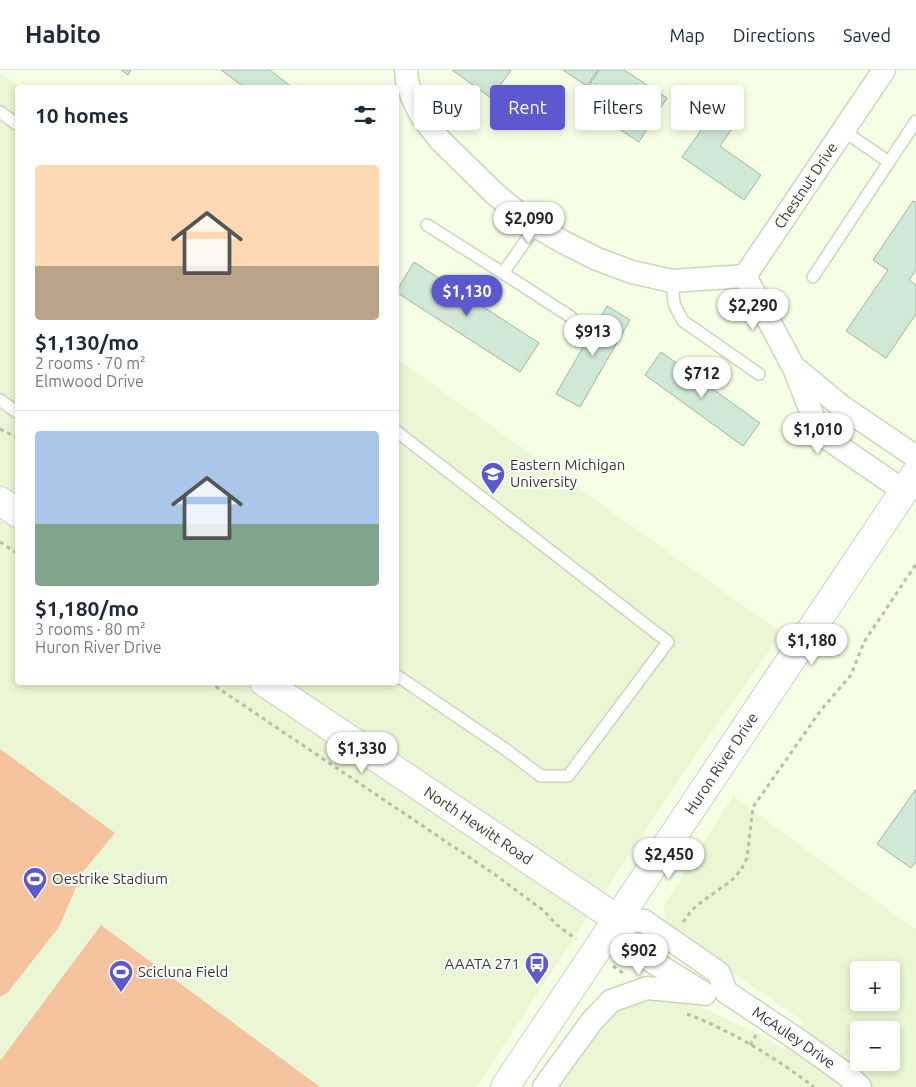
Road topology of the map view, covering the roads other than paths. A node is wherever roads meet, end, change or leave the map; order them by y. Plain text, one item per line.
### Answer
1 (406, 70) edge
2 (884, 70) edge
3 (0, 112) edge
4 (916, 121) edge
5 (15, 123) edge
6 (842, 130) junction
7 (889, 162) junction
8 (428, 224) dead end
9 (536, 226) junction
10 (503, 273) junction
11 (745, 276) junction
12 (813, 277) dead end
13 (672, 281) junction
14 (571, 317) dead end
15 (794, 368) junction
16 (760, 374) dead end
17 (0, 400) edge
18 (15, 411) edge
19 (399, 433) edge
20 (916, 457) edge
21 (910, 482) edge
22 (0, 501) edge
23 (15, 511) edge
24 (399, 676) edge
25 (268, 685) edge
26 (617, 919) junction
27 (716, 993) junction
28 (505, 1087) edge
29 (544, 1087) edge
30 (860, 1087) edge

1 - 9 street
2 - 6 street, Chestnut Drive
3 - 5 lane
4 - 7 lane
6 - 7 lane
6 - 11 street, Chestnut Drive
7 - 12 lane
8 - 10 lane
9 - 10 lane
9 - 13 street
10 - 14 lane
11 - 13 street
11 - 15 street
13 - 16 lane
15 - 20 street
15 - 21 street
17 - 18 lane
19 - 24 lane
21 - 26 main road, Huron River Drive
22 - 23 main road
25 - 26 main road, North Hewitt Road
26 - 27 street, McAuley Drive
26 - 28 main road, Huron River Drive
27 - 29 street
27 - 30 street, McAuley Drive

